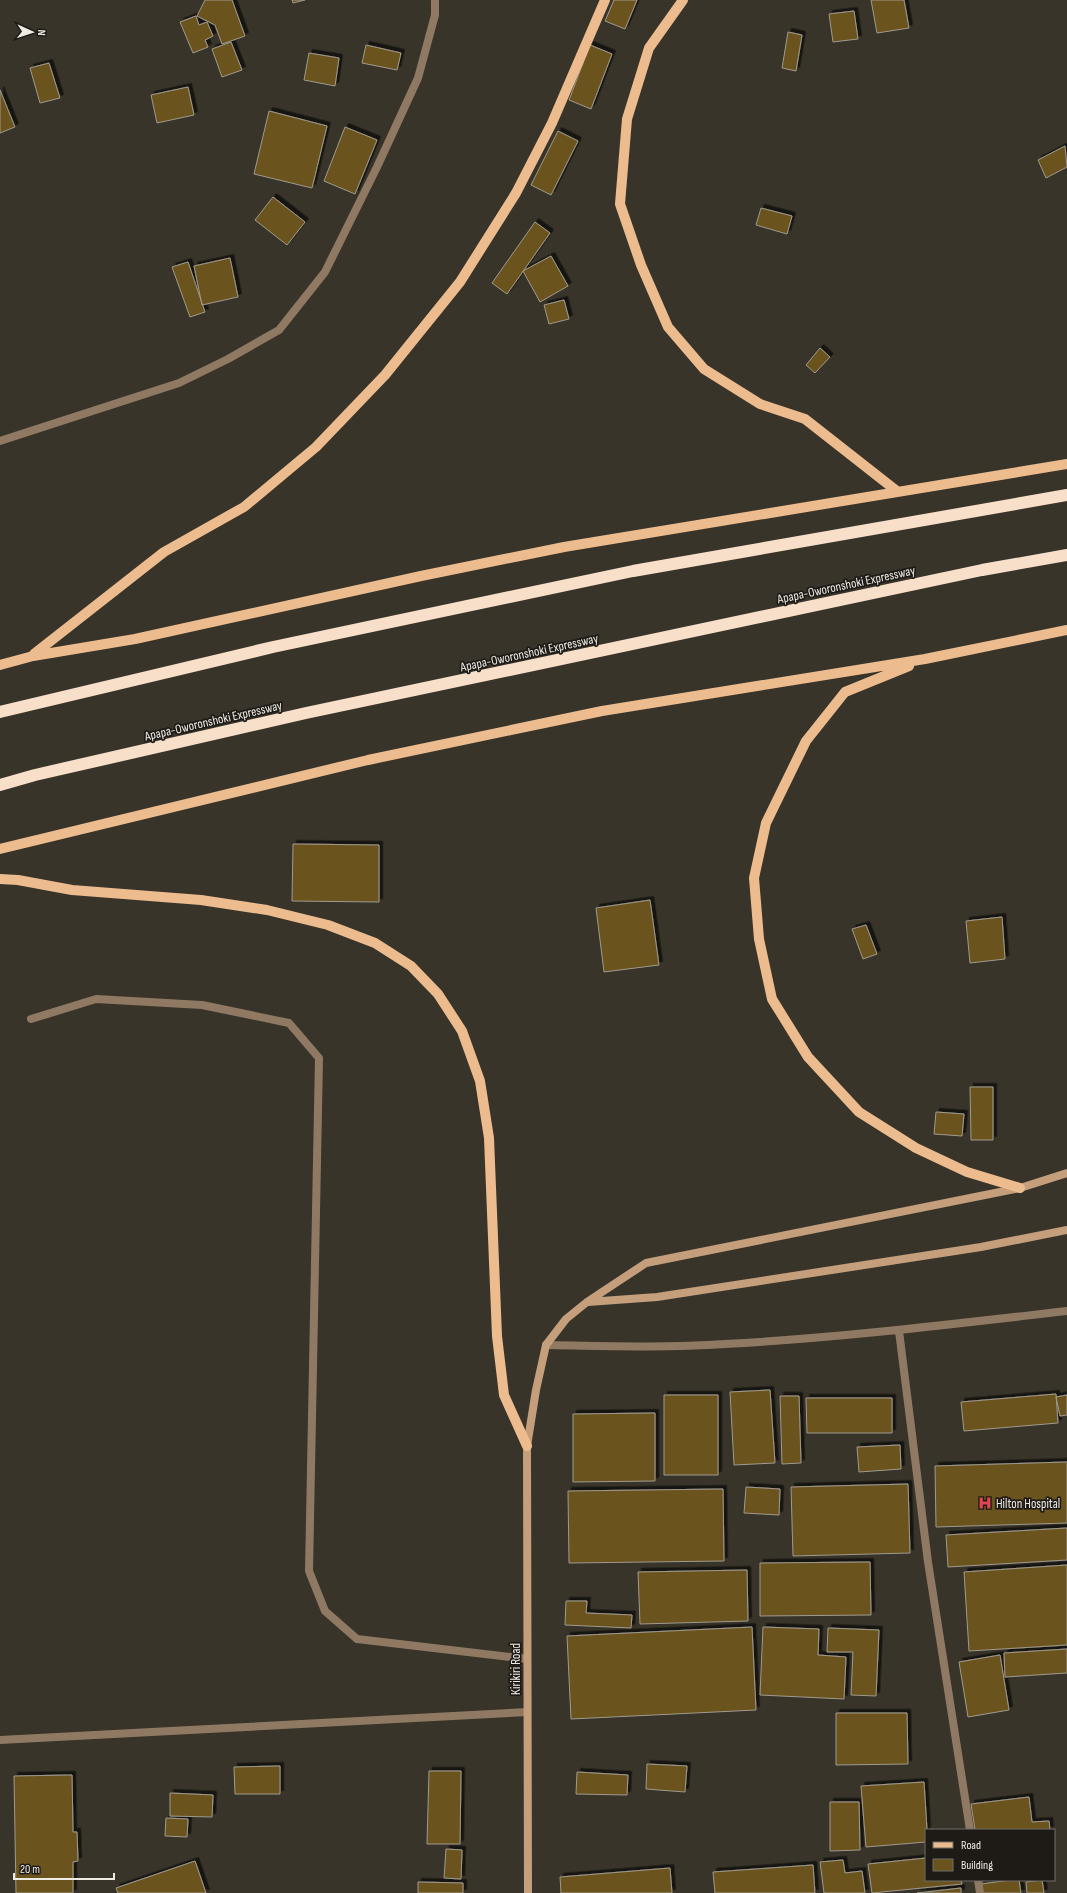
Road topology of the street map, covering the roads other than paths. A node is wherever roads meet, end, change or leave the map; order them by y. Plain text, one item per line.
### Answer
1 (435, 0) edge
2 (605, 0) edge
3 (683, 0) edge
4 (0, 441) edge
5 (1067, 464) edge
6 (898, 492) junction
7 (1067, 495) edge
8 (1067, 555) edge
9 (1067, 630) edge
10 (33, 656) junction
11 (925, 659) junction
12 (0, 665) edge
13 (0, 712) edge
14 (0, 785) edge
15 (0, 849) edge
16 (0, 879) edge
17 (31, 1019) dead end
18 (1067, 1173) edge
19 (1020, 1188) junction
20 (1067, 1230) edge
21 (587, 1302) junction
22 (1067, 1311) edge
23 (899, 1331) junction
24 (546, 1345) junction
25 (527, 1446) junction
26 (527, 1659) junction
27 (527, 1712) junction
28 (0, 1740) edge
29 (970, 1829) edge
30 (978, 1881) edge
31 (528, 1893) edge
32 (980, 1893) edge

1 - 4 street
2 - 10 main road
3 - 6 main road
5 - 6 main road
6 - 10 main road
7 - 13 highway
8 - 14 highway, Apapa-Oworonshoki Expressway
9 - 11 main road
10 - 12 main road
11 - 15 main road
11 - 19 main road
16 - 25 main road
17 - 26 street
18 - 19 main road
19 - 21 main road
20 - 21 main road
21 - 24 main road
22 - 23 street
23 - 24 street
23 - 29 street
24 - 25 main road, Kirikiri Road
25 - 26 main road, Kirikiri Road
26 - 27 main road, Kirikiri Road
27 - 28 street
27 - 31 main road, Kirikiri Road
30 - 32 street

